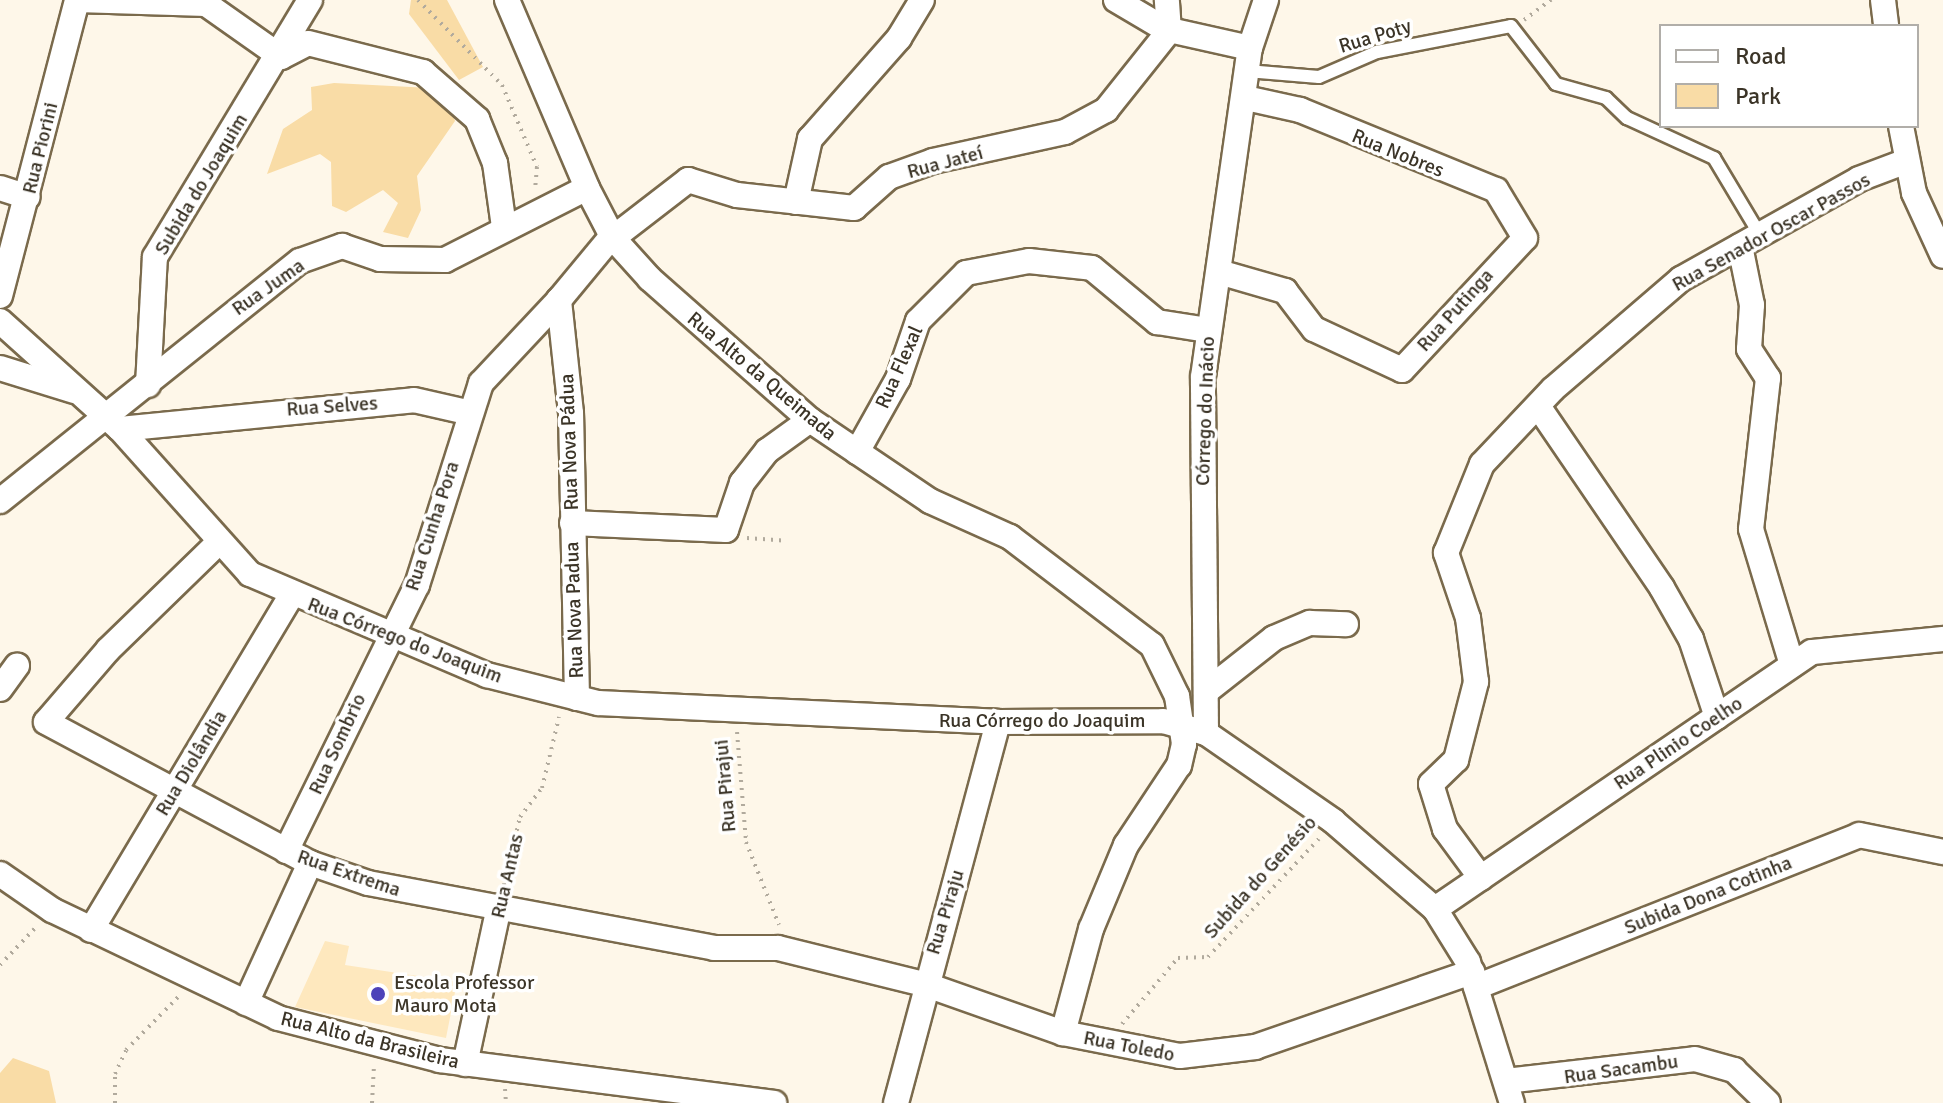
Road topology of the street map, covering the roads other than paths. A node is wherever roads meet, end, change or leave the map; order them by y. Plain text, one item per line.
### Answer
1 (77, 0) edge
2 (310, 0) edge
3 (922, 0) edge
4 (1116, 0) edge
5 (1167, 0) edge
6 (1266, 0) edge
7 (1883, 0) edge
8 (509, 1) edge
9 (1886, 24) edge
10 (1169, 31) junction
11 (281, 57) junction
12 (1248, 60) junction
13 (1246, 98) junction
14 (1901, 128) edge
15 (1907, 161) junction
16 (0, 188) edge
17 (587, 188) junction
18 (28, 197) junction
19 (796, 202) junction
20 (504, 227) junction
21 (612, 237) junction
22 (1525, 238) joint
23 (1750, 240) junction
24 (1943, 256) edge
25 (1219, 272) junction
26 (0, 296) edge
27 (559, 300) junction
28 (0, 321) edge
29 (1208, 330) junction
30 (0, 368) edge
31 (148, 385) junction
32 (83, 393) junction
33 (1538, 406) junction
34 (467, 412) junction
35 (810, 420) junction
36 (114, 423) junction
37 (857, 452) junction
38 (0, 501) edge
39 (572, 523) junction
40 (217, 544) junction
41 (291, 596) junction
42 (1346, 624) dead end
43 (387, 636) junction
44 (1943, 639) edge
45 (1792, 665) junction
46 (17, 666) dead end
47 (0, 689) edge
48 (1208, 690) junction
49 (571, 697) junction
50 (1717, 717) junction
51 (998, 722) junction
52 (1183, 723) junction
53 (1206, 733) junction
54 (173, 793) junction
55 (286, 851) junction
56 (1943, 852) edge
57 (310, 863) junction
58 (0, 874) edge
59 (1481, 878) junction
60 (1435, 909) junction
61 (498, 911) junction
62 (91, 930) junction
63 (1474, 979) junction
64 (924, 984) junction
65 (246, 1003) junction
66 (1063, 1033) junction
67 (465, 1064) junction
68 (1509, 1092) edge
69 (666, 1096) edge
70 (774, 1103) edge
71 (896, 1103) edge
72 (1768, 1103) edge

1 - 11 street, Rua Piorini
1 - 18 street, Rua Piorini
2 - 11 street, Subida do Joaquim
3 - 19 street
4 - 10 street
5 - 10 street
6 - 12 street, Córrego do Inácio
7 - 9 street
8 - 17 street, Rua Alto da Queimada
10 - 12 street
10 - 19 street, Rua Jateí
11 - 20 street
11 - 31 street, Subida do Joaquim
12 - 13 street, Córrego do Inácio
12 - 23 lane, Rua Poty
13 - 22 street, Rua Nobres
13 - 25 street, Córrego do Inácio
14 - 15 street
15 - 23 street, Rua Senador Oscar Passos
15 - 24 street
16 - 18 street
17 - 20 street, Rua Juma
17 - 21 street, Rua Alto da Queimada
18 - 26 street, Rua Piorini
19 - 21 street, Rua Jateí
20 - 31 street, Rua Juma
21 - 27 street
21 - 35 street, Rua Alto da Queimada
22 - 25 street, Rua Putinga
23 - 33 street, Rua Senador Oscar Passos
23 - 45 street
25 - 29 street, Córrego do Inácio
27 - 34 street, Rua Cunha Pora
27 - 39 street, Rua Nova Pádua
28 - 32 street, Rua Córrego do Joaquim
29 - 37 street, Rua Flexal
29 - 48 street, Córrego do Inácio
30 - 32 street
31 - 36 street, Rua Juma
32 - 36 street, Rua Córrego do Joaquim
33 - 50 street
33 - 59 street, Rua Senador Oscar Passos
34 - 36 street, Rua Selves
34 - 43 street, Rua Cunha Pora
35 - 37 street, Rua Alto da Queimada
35 - 39 street
36 - 38 street, Rua Juma
36 - 40 street, Rua Córrego do Joaquim
37 - 52 street, Rua Alto da Queimada
39 - 49 street, Rua Nova Padua
40 - 41 street, Rua Córrego do Joaquim
40 - 54 street, Rua Extrema
41 - 43 street, Rua Córrego do Joaquim
41 - 54 street, Rua Diolândia
42 - 48 street
43 - 49 street, Rua Córrego do Joaquim
43 - 55 street, Rua Sombrio
44 - 45 street, Rua Plinio Coelho
45 - 50 street, Rua Plinio Coelho
46 - 47 street
48 - 53 street, Córrego do Inácio
49 - 51 street, Rua Córrego do Joaquim
50 - 59 street, Rua Plinio Coelho
51 - 52 street, Rua Córrego do Joaquim
51 - 64 street, Rua Piraju
52 - 53 street, Rua Córrego do Joaquim
52 - 66 street
53 - 60 street, Rua Córrego do Joaquim
54 - 55 street, Rua Extrema
54 - 62 street, Rua Diolândia
55 - 57 street, Rua Extrema
56 - 63 street, Subida Dona Cotinha
57 - 61 street, Rua Extrema
57 - 65 street
58 - 62 street, Rua Alto da Brasileira
59 - 60 street, Rua Plinio Coelho
60 - 63 street, Rua Córrego do Joaquim
61 - 64 street, Rua Extrema
61 - 67 street, Rua Antas
62 - 65 street, Rua Alto da Brasileira
63 - 66 street, Rua Toledo
63 - 68 street, Rua Córrego do Joaquim
64 - 66 street, Rua Toledo
64 - 71 street, Rua Piraju
65 - 67 street, Rua Alto da Brasileira
67 - 69 street, Rua Alto da Brasileira
68 - 72 street, Rua Sacambu
69 - 70 street, Rua Alto da Brasileira

